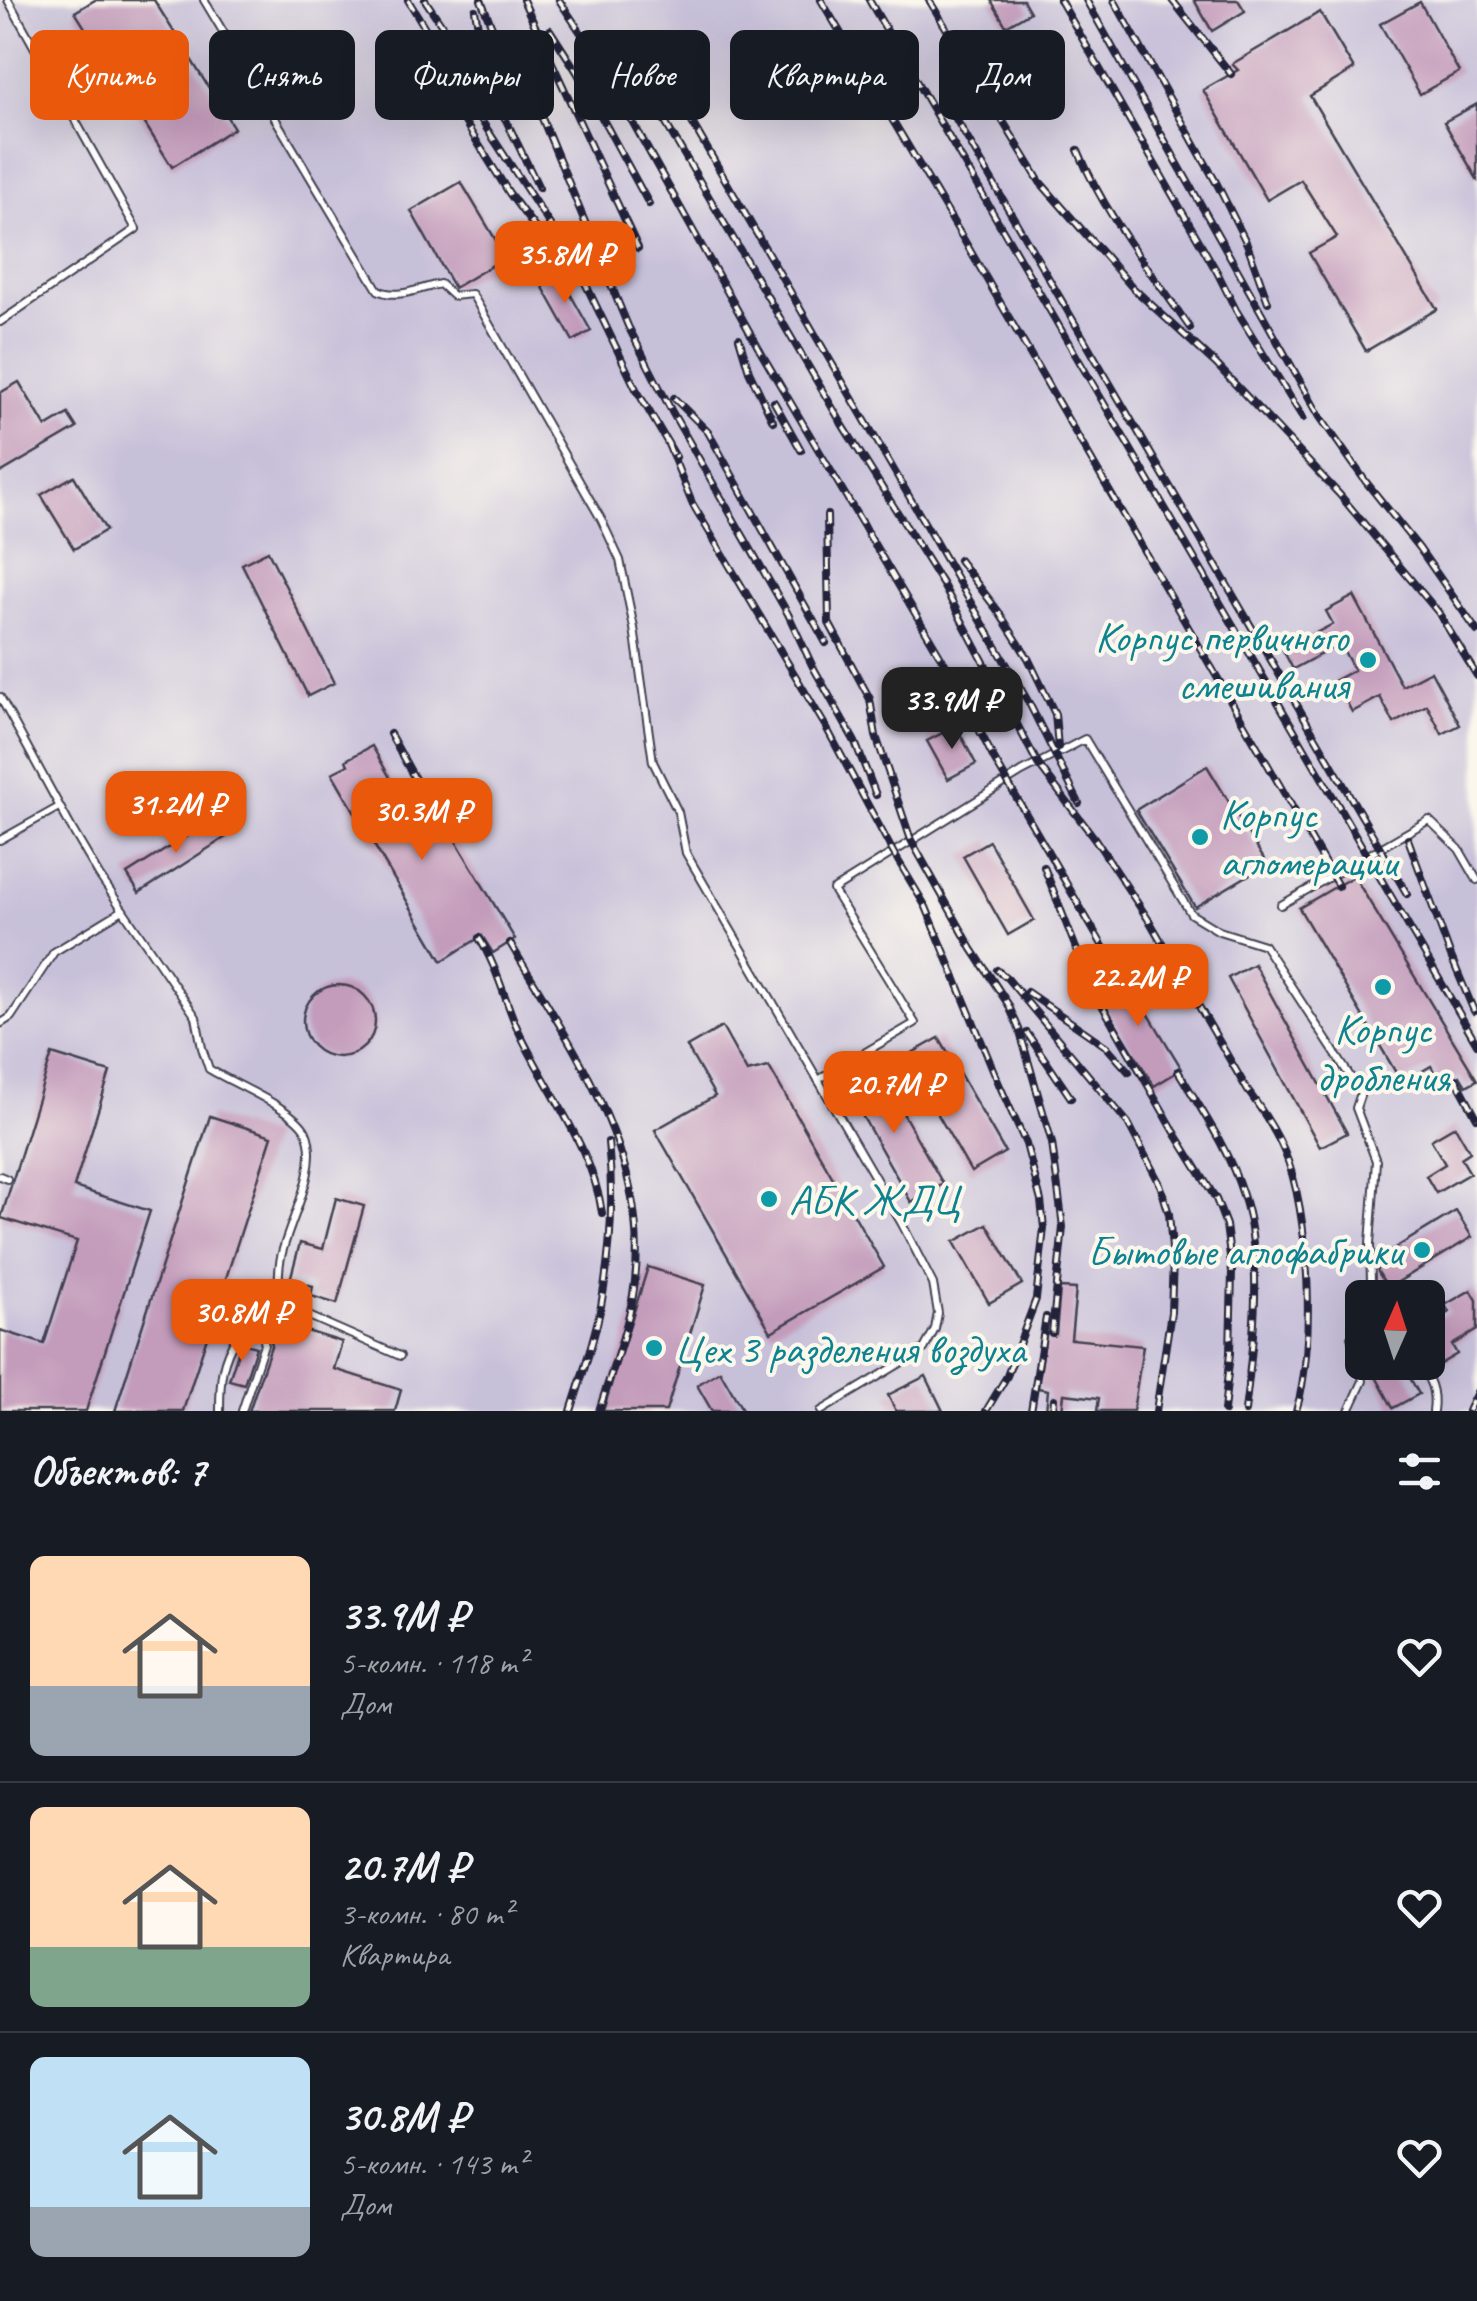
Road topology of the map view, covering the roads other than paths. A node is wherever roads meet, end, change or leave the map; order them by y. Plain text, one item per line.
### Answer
1 (8, 0) edge
2 (204, 0) edge
3 (0, 322) edge
4 (0, 696) edge
5 (3, 711) edge
6 (60, 806) junction
7 (0, 840) edge
8 (1477, 880) edge
9 (1282, 905) dead end
10 (123, 910) junction
11 (0, 1024) edge
12 (818, 1080) junction
13 (1371, 1280) edge
14 (277, 1302) junction
15 (268, 1318) junction
16 (400, 1356) dead end
17 (1363, 1380) edge
18 (1431, 1380) edge
19 (220, 1411) edge
20 (242, 1411) edge
21 (821, 1411) edge
22 (1349, 1411) edge
23 (1432, 1411) edge

1 - 3 lane
2 - 12 lane
4 - 5 lane
5 - 6 lane
6 - 7 lane
6 - 10 lane
8 - 9 lane
10 - 11 lane
10 - 14 lane
12 - 13 lane
12 - 21 lane
14 - 15 lane
14 - 16 lane
15 - 19 lane
15 - 20 lane
17 - 22 lane
18 - 23 lane

